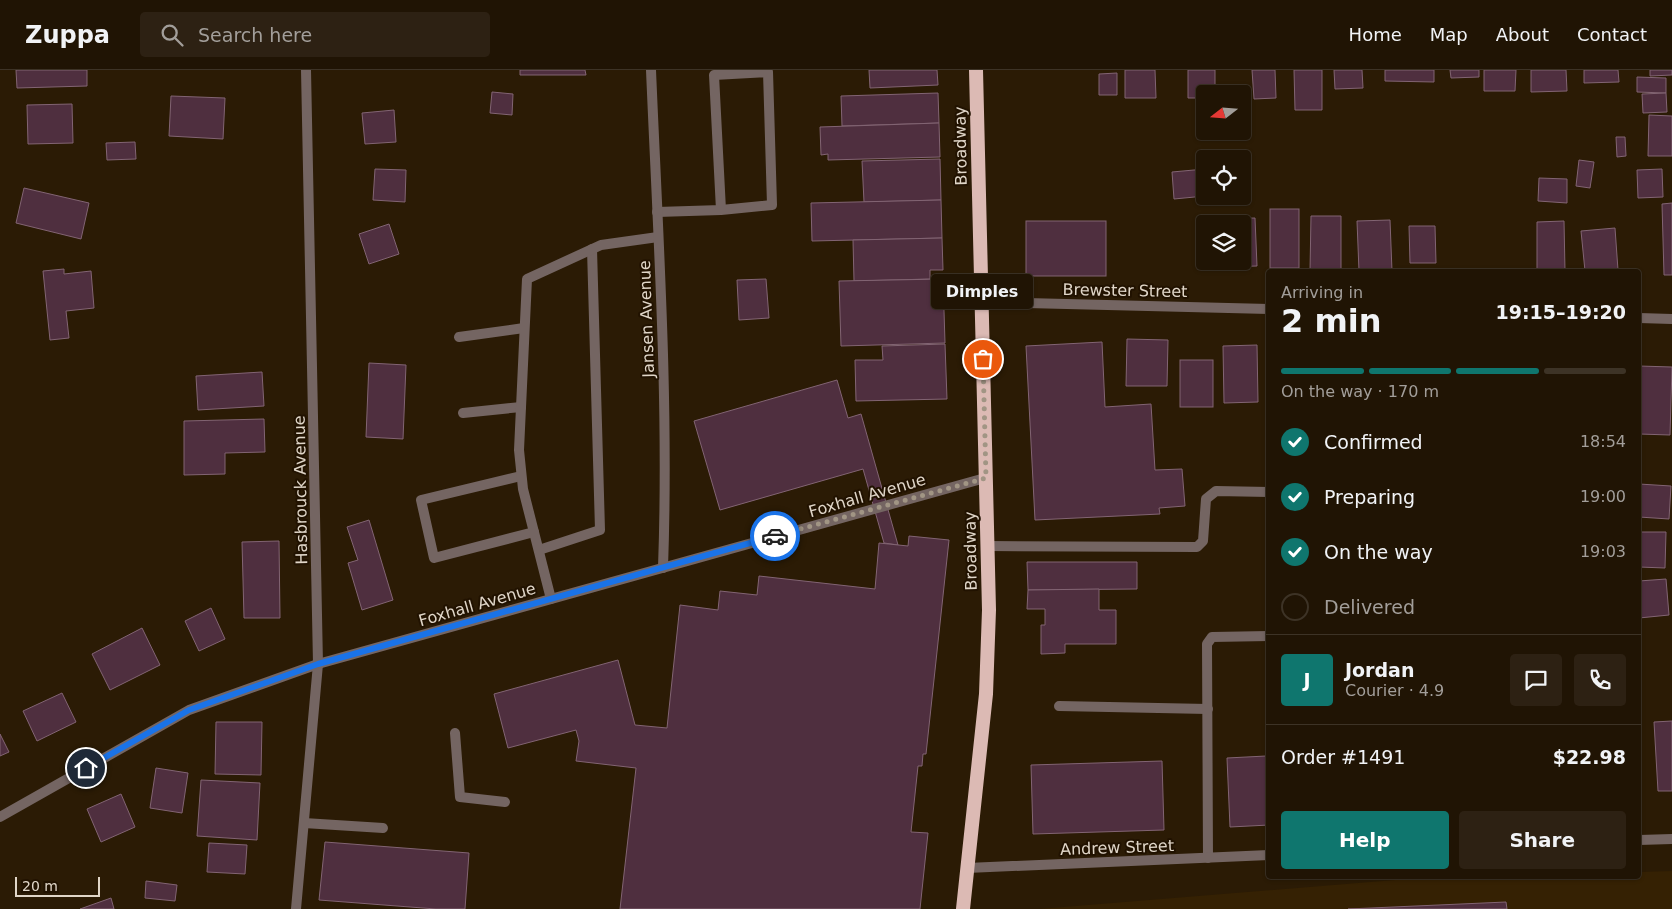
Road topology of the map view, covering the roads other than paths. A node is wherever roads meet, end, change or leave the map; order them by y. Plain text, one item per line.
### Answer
1 (306, 70) edge
2 (651, 70) edge
3 (976, 70) edge
4 (721, 210) junction
5 (657, 212) junction
6 (658, 237) junction
7 (592, 249) junction
8 (981, 302) junction
9 (1266, 309) edge
10 (1641, 318) edge
11 (1672, 319) edge
12 (524, 328) junction
13 (459, 337) dead end
14 (521, 407) junction
15 (463, 413) dead end
16 (521, 476) junction
17 (986, 478) junction
18 (1266, 492) edge
19 (534, 532) junction
20 (988, 546) junction
21 (539, 550) junction
22 (663, 568) junction
23 (551, 599) junction
24 (1266, 636) edge
25 (318, 664) junction
26 (1058, 706) dead end
27 (1208, 709) junction
28 (455, 733) dead end
29 (505, 802) dead end
30 (0, 817) edge
31 (304, 823) junction
32 (383, 828) dead end
33 (1672, 839) edge
34 (1641, 840) edge
35 (1266, 855) edge
36 (1208, 858) junction
37 (967, 868) junction
38 (296, 909) edge
39 (962, 909) edge

1 - 25 street, Hasbrouck Avenue
2 - 5 street, Jansen Avenue
3 - 8 highway, Broadway
4 - 4 street
4 - 5 street
5 - 6 street, Jansen Avenue
6 - 7 street
6 - 22 street, Jansen Avenue
7 - 12 street
7 - 21 street
8 - 9 street, Brewster Street
8 - 17 highway, Broadway
10 - 11 street
12 - 13 street
12 - 14 street
14 - 15 street
14 - 16 street
16 - 19 street
16 - 19 street
17 - 20 highway, Broadway
17 - 22 street, Foxhall Avenue
18 - 20 street
19 - 21 street
20 - 37 highway, Broadway
21 - 23 street
22 - 23 street, Foxhall Avenue
23 - 25 street, Foxhall Avenue
24 - 27 street
25 - 30 street, Foxhall Avenue
25 - 31 street, Hasbrouck Avenue
26 - 27 street
27 - 36 street
28 - 29 street
31 - 32 street
31 - 38 street, Hasbrouck Avenue
33 - 34 street
35 - 36 street, Andrew Street
36 - 37 street, Andrew Street
37 - 39 highway, Broadway

